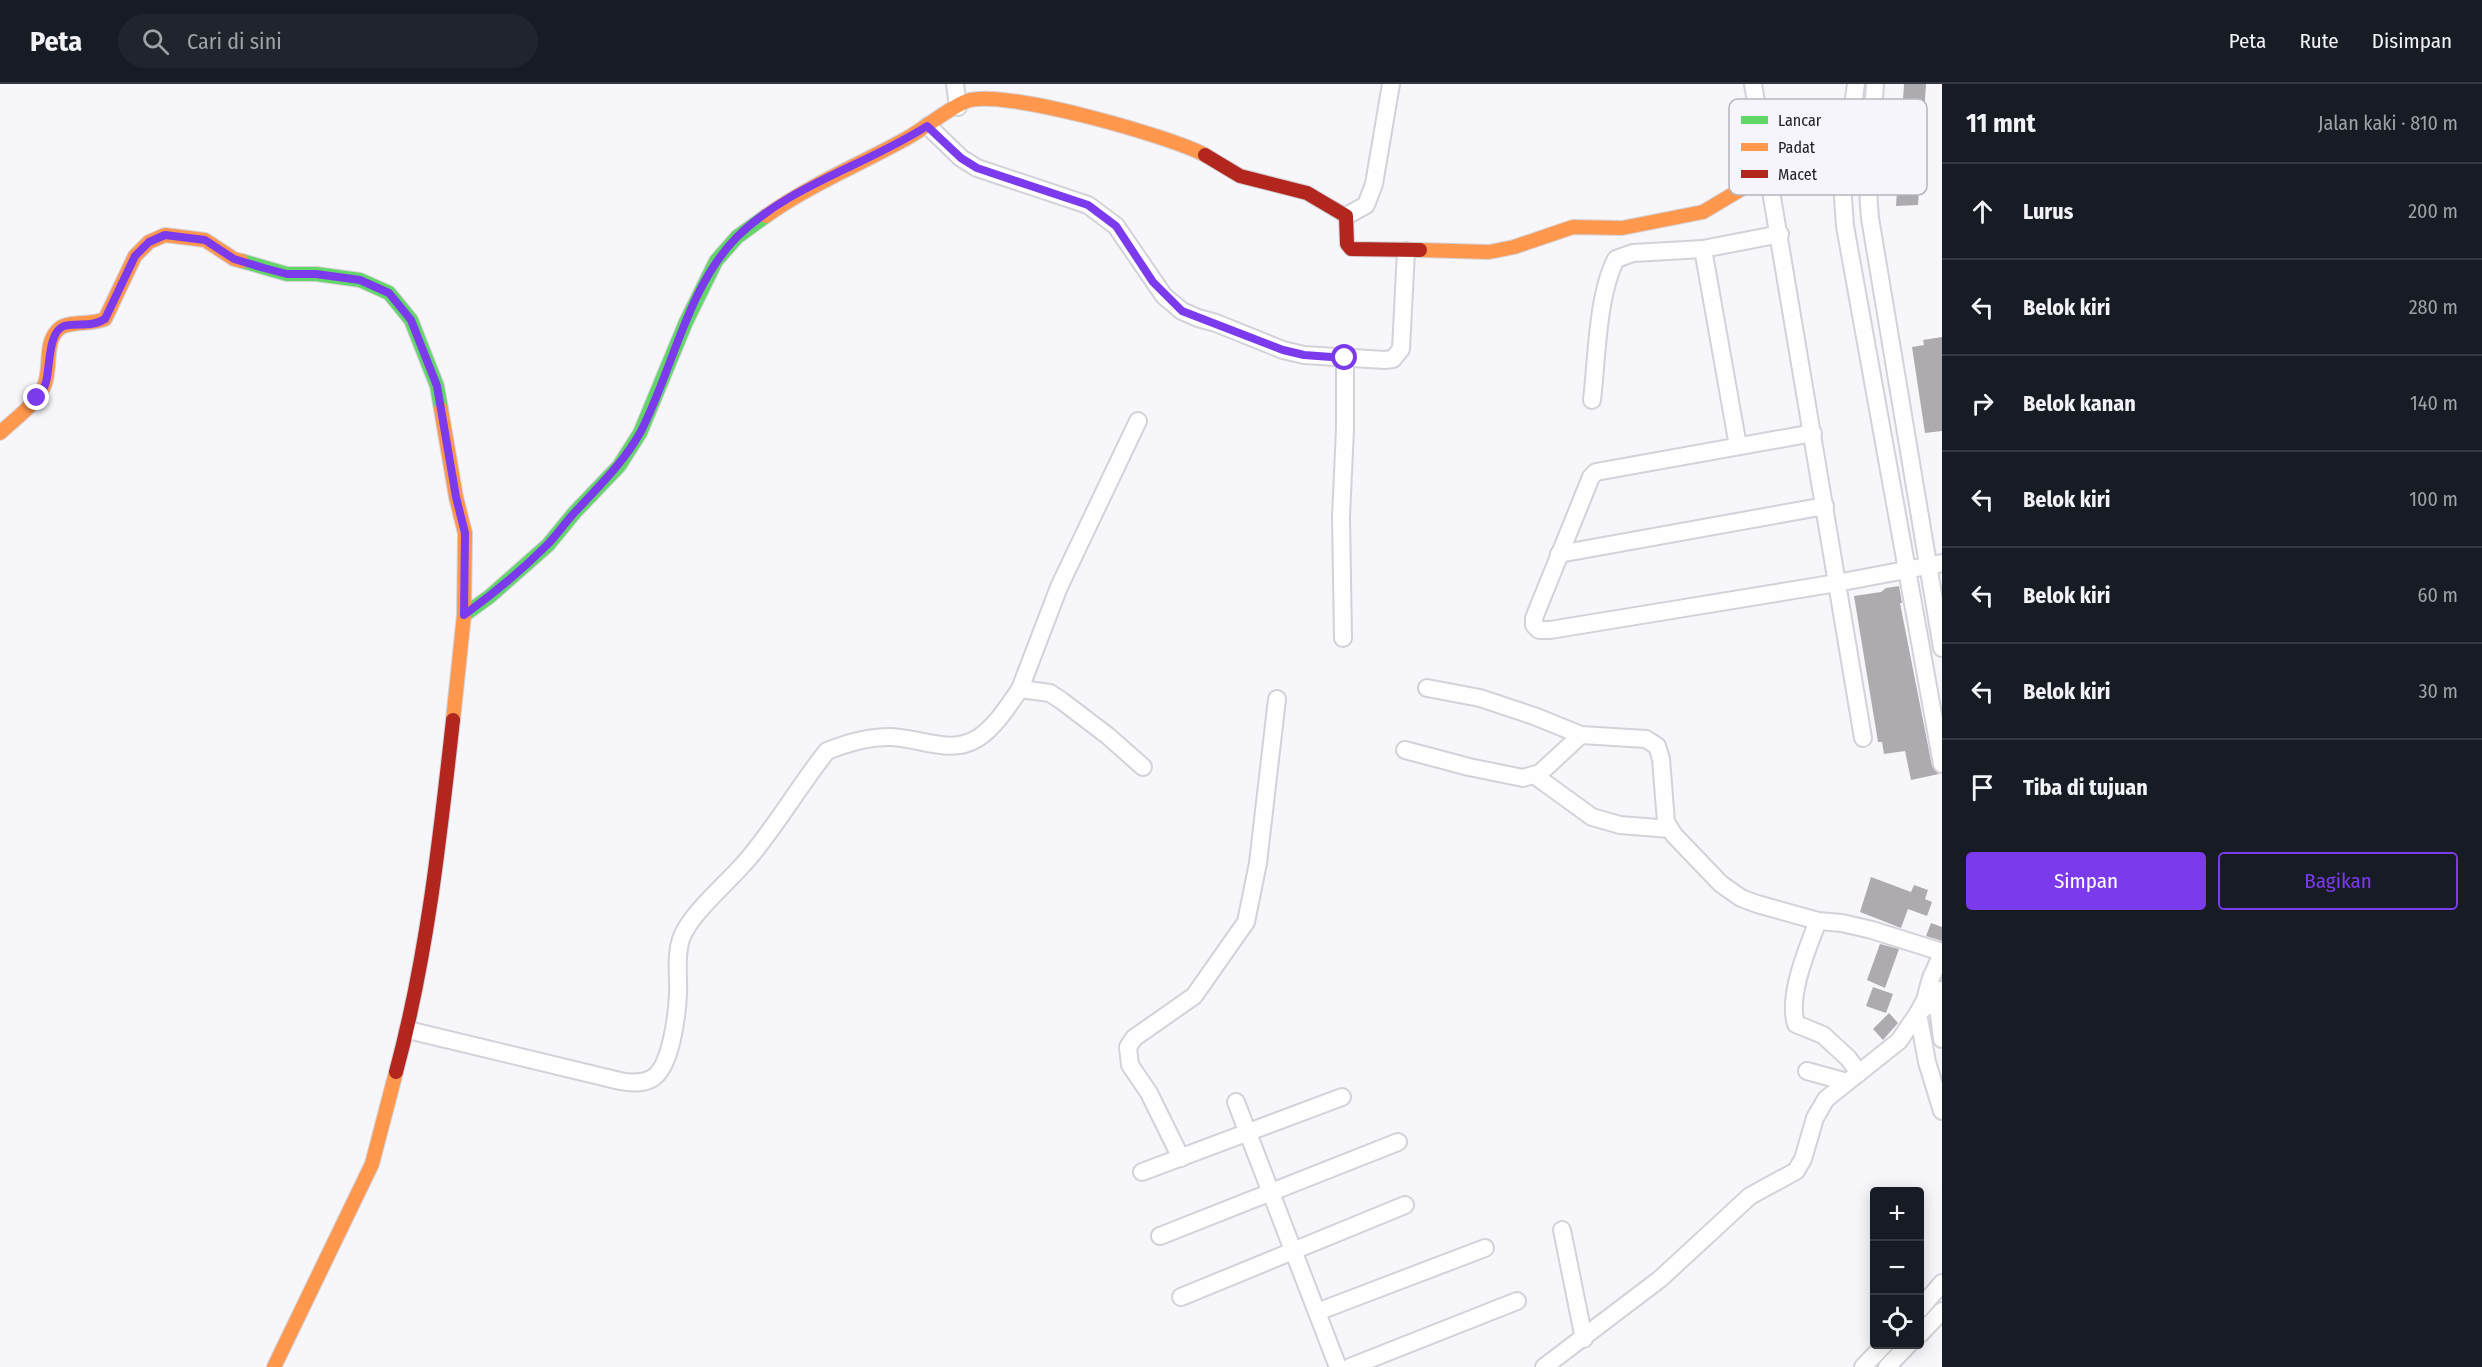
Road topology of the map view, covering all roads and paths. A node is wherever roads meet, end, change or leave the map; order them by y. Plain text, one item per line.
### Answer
1 (955, 84) edge
2 (1391, 84) edge
3 (1753, 84) edge
4 (1856, 84) edge
5 (1875, 84) edge
6 (1756, 99) edge
7 (1854, 99) edge
8 (1874, 99) edge
9 (958, 106) junction
10 (927, 126) junction
11 (1732, 195) edge
12 (1773, 195) edge
13 (1843, 195) edge
14 (1868, 195) edge
15 (1346, 216) junction
16 (1780, 234) junction
17 (1703, 249) junction
18 (1406, 251) junction
19 (1345, 358) junction
20 (1592, 400) dead end
21 (1138, 421) dead end
22 (0, 433) edge
23 (1813, 433) junction
24 (1738, 446) junction
25 (1825, 506) junction
26 (1559, 554) junction
27 (1936, 564) edge
28 (1908, 568) junction
29 (1838, 583) junction
30 (464, 615) junction
31 (1343, 638) dead end
32 (1942, 648) edge
33 (1427, 688) dead end
34 (1020, 689) junction
35 (1277, 699) dead end
36 (1581, 735) junction
37 (1863, 738) dead end
38 (1405, 750) dead end
39 (1942, 764) edge
40 (1143, 767) dead end
41 (1534, 775) junction
42 (1670, 830) junction
43 (1818, 921) junction
44 (1942, 953) edge
45 (1940, 993) edge
46 (1918, 1013) junction
47 (408, 1030) junction
48 (1942, 1039) edge
49 (1807, 1071) dead end
50 (1853, 1077) junction
51 (1342, 1097) dead end
52 (1236, 1102) dead end
53 (1942, 1111) edge
54 (1248, 1134) junction
55 (1398, 1142) dead end
56 (1181, 1158) junction
57 (1142, 1172) dead end
58 (1271, 1192) junction
59 (1405, 1205) dead end
60 (1562, 1230) dead end
61 (1160, 1236) dead end
62 (1485, 1248) dead end
63 (1294, 1252) junction
64 (1942, 1283) edge
65 (1181, 1297) dead end
66 (1517, 1301) dead end
67 (1924, 1304) edge
68 (1942, 1311) edge
69 (1317, 1312) junction
70 (1924, 1330) edge
71 (1584, 1339) junction
72 (1880, 1349) edge
73 (1904, 1349) edge
74 (274, 1367) edge
75 (1338, 1367) edge
76 (1350, 1367) edge
77 (1544, 1367) edge
78 (1863, 1367) edge
79 (1887, 1367) edge

1 - 9 street
2 - 15 street
3 - 6 street
4 - 7 street
5 - 8 street
9 - 10 street
9 - 15 street
10 - 19 street
10 - 30 street
11 - 18 street
12 - 16 street
13 - 28 street
14 - 27 street
15 - 18 street
16 - 17 street
16 - 23 street
17 - 20 street
17 - 24 street
18 - 19 street
19 - 31 street
21 - 34 street
22 - 30 street
23 - 24 street
23 - 25 street
24 - 26 street
25 - 26 street
25 - 29 street
26 - 29 street
27 - 28 street
27 - 32 street
28 - 29 street
28 - 39 street
29 - 37 street
30 - 47 street
33 - 36 street
34 - 40 street
34 - 47 street
35 - 56 street
36 - 41 street
36 - 42 street
38 - 41 street
41 - 42 street
42 - 43 street
43 - 44 street
43 - 50 street
44 - 46 street
45 - 46 street
45 - 48 street
46 - 50 street
46 - 53 street
47 - 74 street
49 - 50 street
50 - 71 street
51 - 54 street
52 - 54 street
54 - 56 street
54 - 58 street
55 - 58 street
56 - 57 street
58 - 61 street
58 - 63 street
59 - 63 street
60 - 71 street
62 - 69 street
63 - 65 street
63 - 69 street
64 - 67 street
66 - 76 street
68 - 70 street
69 - 75 street
71 - 77 street
72 - 78 street
73 - 79 street

